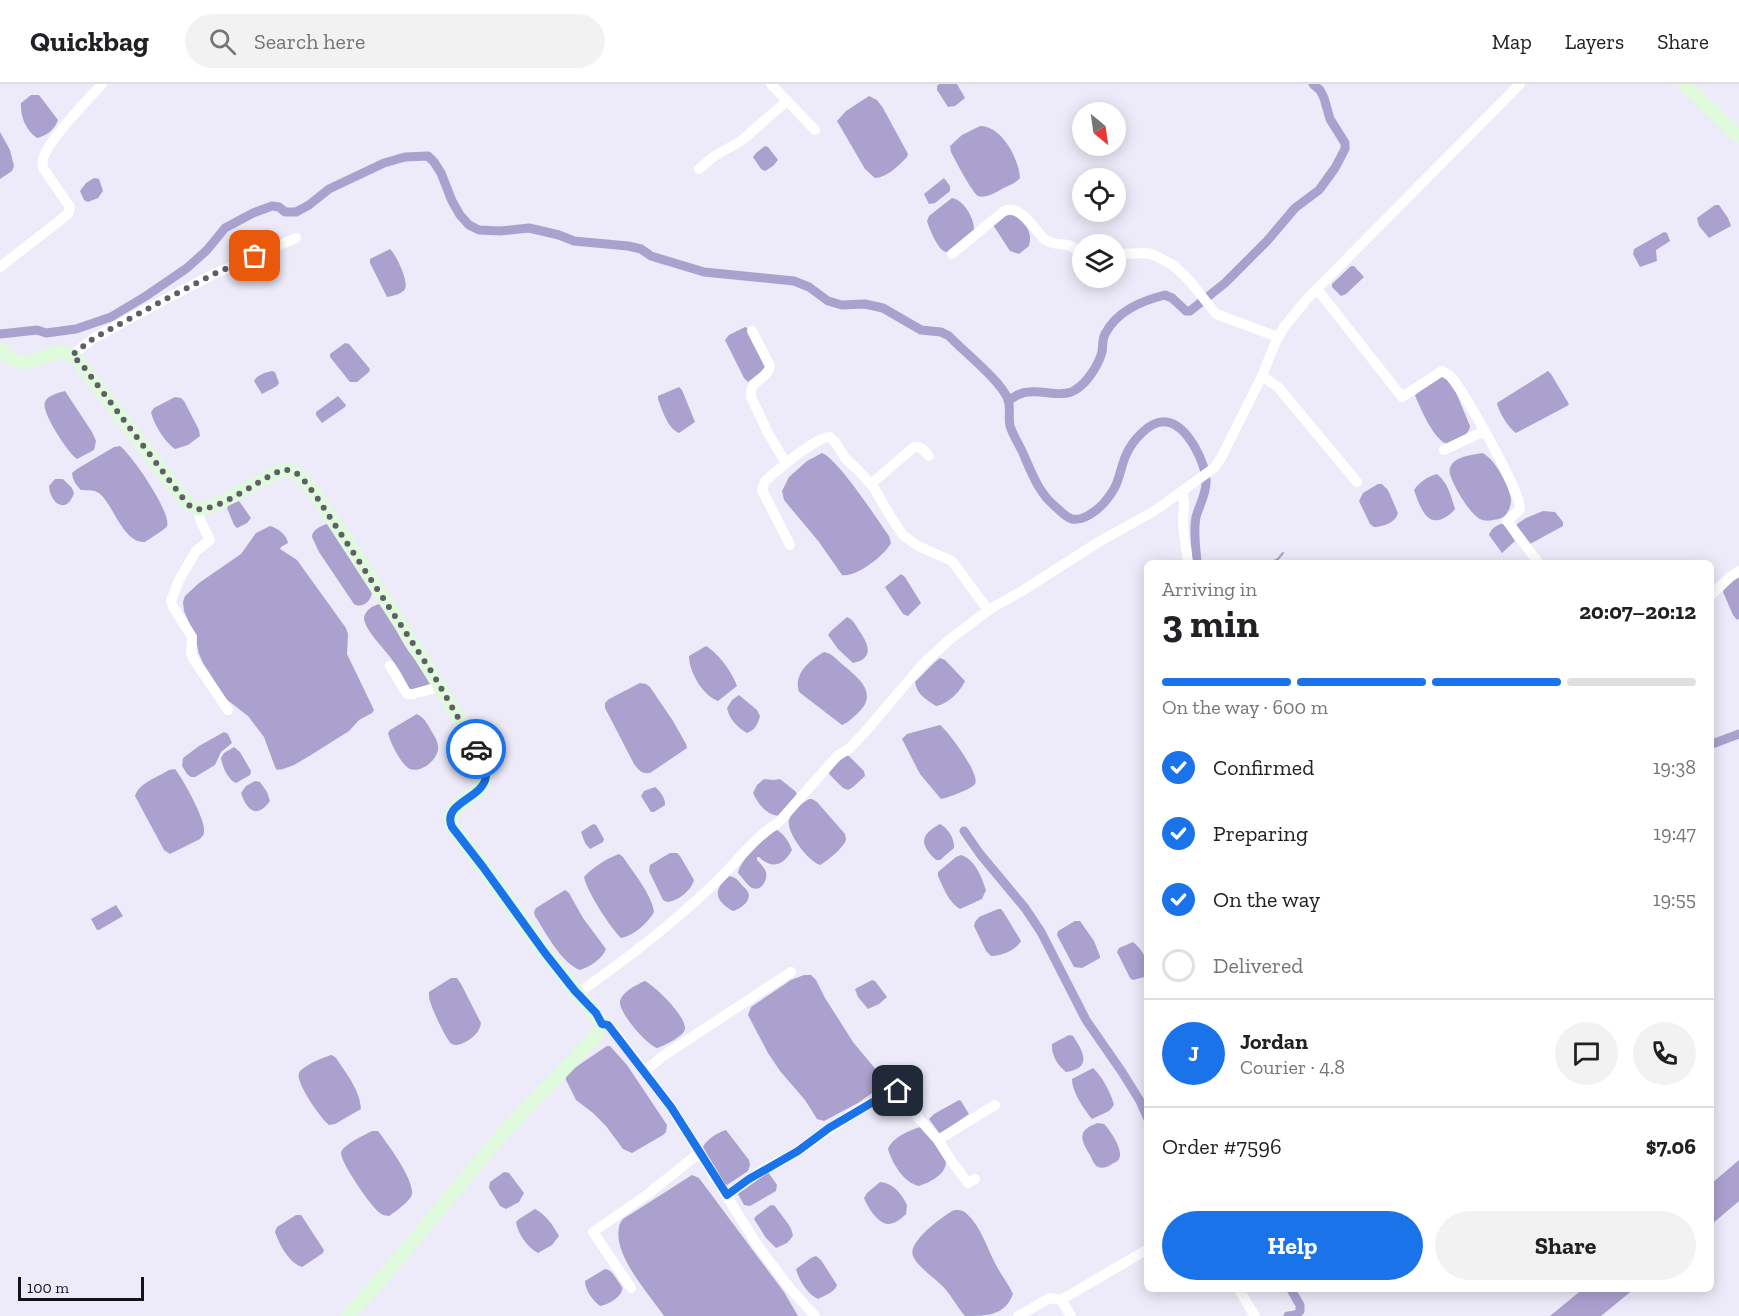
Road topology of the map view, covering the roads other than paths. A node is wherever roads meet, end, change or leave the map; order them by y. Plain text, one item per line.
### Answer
1 (102, 84) edge
2 (771, 84) edge
3 (1520, 84) edge
4 (1684, 84) edge
5 (787, 101) junction
6 (815, 130) dead end
7 (1739, 136) edge
8 (699, 169) dead end
9 (296, 238) dead end
10 (1072, 247) edge
11 (952, 254) dead end
12 (1126, 254) edge
13 (0, 267) edge
14 (1317, 289) junction
15 (752, 331) dead end
16 (1278, 336) junction
17 (0, 349) edge
18 (72, 355) junction
19 (1262, 376) junction
20 (1484, 431) junction
21 (1444, 450) dead end
22 (929, 456) dead end
23 (786, 464) junction
24 (1357, 482) dead end
25 (871, 484) junction
26 (1186, 487) junction
27 (198, 509) junction
28 (790, 545) dead end
29 (1188, 560) edge
30 (1536, 560) edge
31 (1739, 571) edge
32 (1714, 592) edge
33 (988, 610) junction
34 (390, 666) dead end
35 (440, 687) junction
36 (228, 710) dead end
37 (791, 972) dead end
38 (578, 993) junction
39 (602, 1024) junction
40 (645, 1071) junction
41 (994, 1105) dead end
42 (938, 1140) junction
43 (699, 1153) junction
44 (975, 1179) dead end
45 (727, 1195) junction
46 (1144, 1251) edge
47 (631, 1288) dead end
48 (1241, 1292) edge
49 (1060, 1300) junction
50 (348, 1316) edge
51 (815, 1316) edge
52 (1018, 1316) edge
53 (1071, 1316) edge
54 (1256, 1316) edge

1 - 13 street
2 - 5 street
3 - 14 street
4 - 7 street
5 - 6 street
5 - 8 street
9 - 18 street
10 - 11 street
12 - 16 street
14 - 16 street
14 - 20 street
15 - 23 street
16 - 19 street
17 - 18 street
18 - 27 street
19 - 24 street
19 - 26 street
20 - 21 street
20 - 30 street
22 - 25 street
23 - 25 street
23 - 28 street
25 - 33 street
26 - 29 street
26 - 33 street
27 - 35 street
27 - 36 street
31 - 32 street
33 - 38 street
34 - 35 street
35 - 38 street
37 - 40 street
38 - 39 street
39 - 40 street
39 - 50 street
40 - 43 street
41 - 42 street
42 - 44 street
42 - 45 street
43 - 45 street
43 - 47 street
45 - 51 street
46 - 49 street
48 - 54 street
49 - 52 street
49 - 53 street

